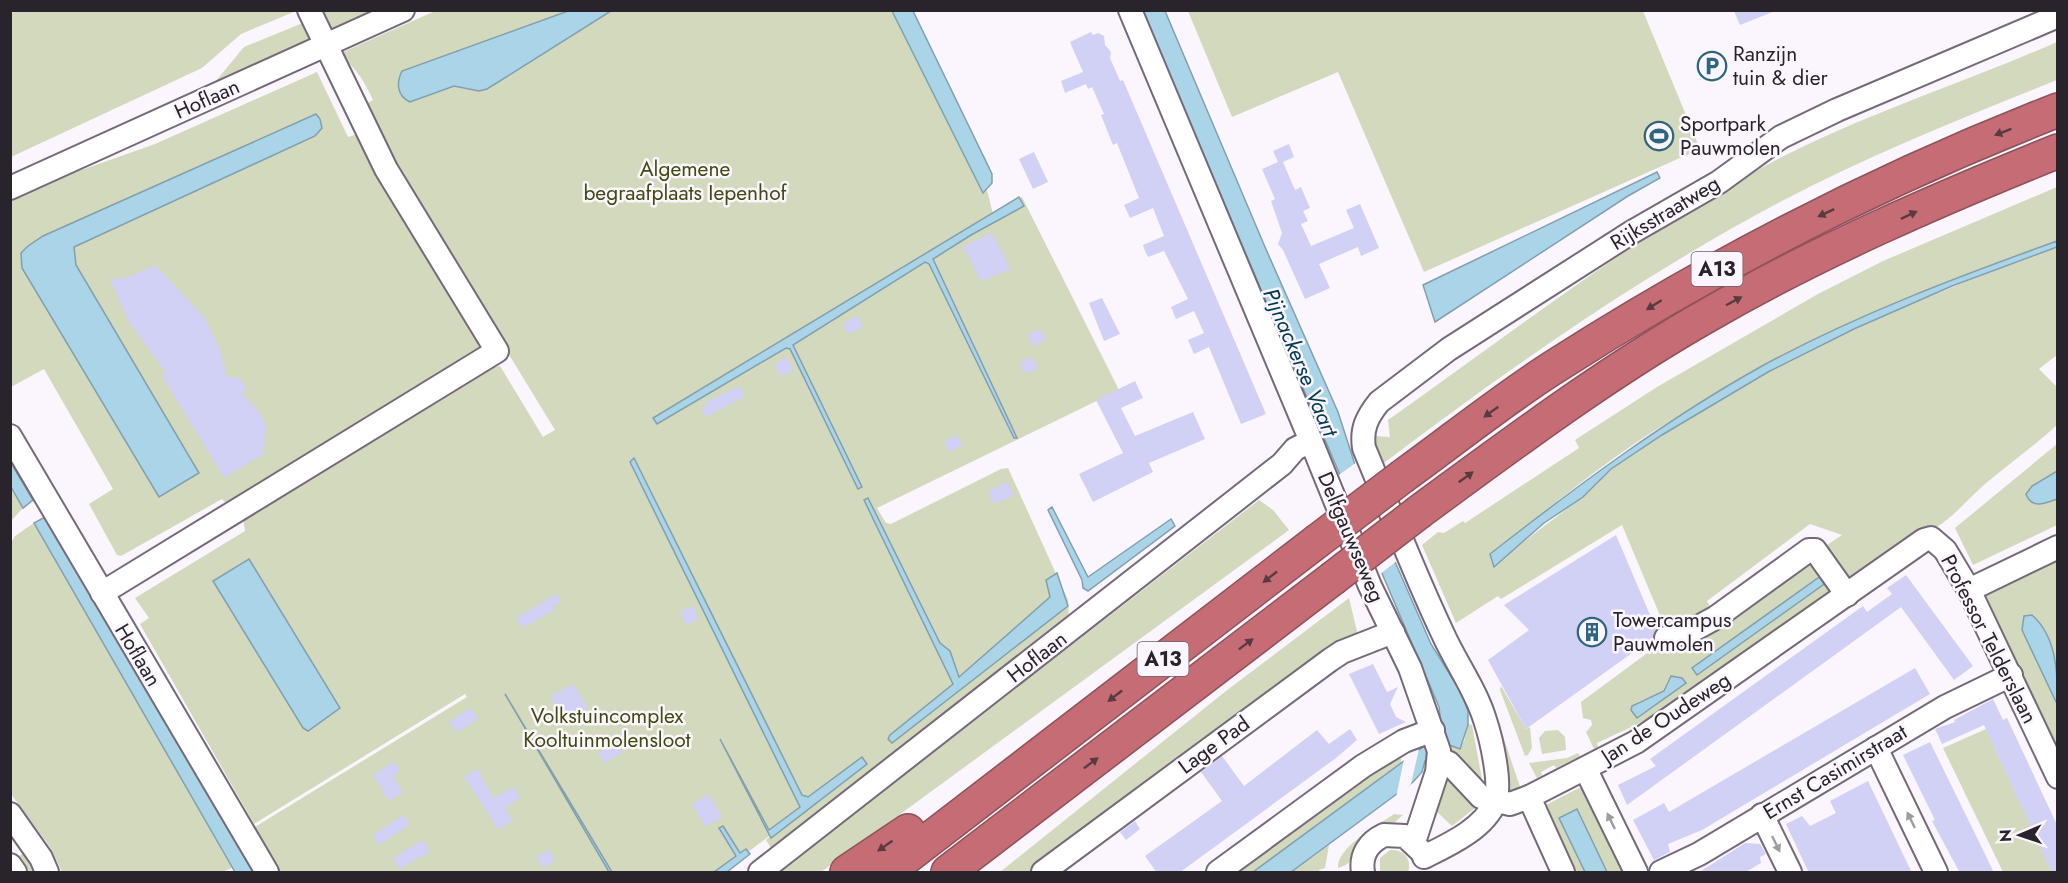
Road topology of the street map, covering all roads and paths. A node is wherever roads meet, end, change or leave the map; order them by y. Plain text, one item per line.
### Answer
1 (309, 10) edge
2 (403, 10) edge
3 (1130, 10) edge
4 (2058, 16) edge
5 (327, 45) junction
6 (2058, 110) edge
7 (2058, 151) edge
8 (10, 188) edge
9 (10, 436) edge
10 (1311, 441) junction
11 (1931, 538) joint
12 (2058, 547) edge
13 (1970, 590) junction
14 (102, 593) junction
15 (1847, 595) junction
16 (1394, 632) junction
17 (1666, 638) dead end
18 (2011, 675) junction
19 (1437, 745) junction
20 (1876, 748) junction
21 (1586, 770) junction
22 (1010, 777) junction
23 (2058, 777) edge
24 (1529, 797) junction
25 (1044, 798) junction
26 (1495, 802) junction
27 (10, 814) edge
28 (1762, 815) junction
29 (1415, 851) edge
30 (10, 865) edge
31 (1356, 870) edge
32 (15, 873) edge
33 (48, 873) edge
34 (267, 873) edge
35 (760, 873) edge
36 (847, 873) edge
37 (887, 873) edge
38 (948, 873) edge
39 (978, 873) edge
40 (1043, 873) edge
41 (1218, 873) edge
42 (1563, 873) edge
43 (1636, 873) edge
44 (1661, 873) edge
45 (1790, 873) edge
46 (1936, 873) edge

1 - 5 street
2 - 5 street, Hoflaan
3 - 10 street, Delfgauwseweg
4 - 26 street, Rijksstraatweg
5 - 8 street, Hoflaan
5 - 14 street
6 -> 22 highway, A13, bridge
25 -> 7 highway, A13, bridge
9 - 14 street, Hoflaan
10 - 16 street, Delfgauwseweg
10 - 35 street, Hoflaan
11 - 13 street, Professor Telderslaan
11 - 15 street, Jan de Oudeweg
12 - 13 street
13 - 18 street, Professor Telderslaan
14 - 34 street, Hoflaan
15 - 17 street
15 - 21 street, Jan de Oudeweg
16 - 19 street, Delfgauwseweg
16 - 40 street, Lage Pad
18 - 20 street, Ernst Casimirstraat
18 - 23 street, Professor Telderslaan
19 - 26 street
19 - 29 street
19 - 41 street
20 - 28 street, Ernst Casimirstraat
46 -> 20 street
21 - 24 street, Jan de Oudeweg
43 -> 21 street
22 -> 36 highway, A13
22 - 37 highway, A13
24 - 26 street, Jan de Oudeweg
24 - 42 street
25 - 38 highway, A13
25 - 39 highway, A13
26 - 29 street
27 - 33 street
28 - 44 street, Ernst Casimirstraat
28 -> 45 street
29 - 31 street
30 - 32 street

